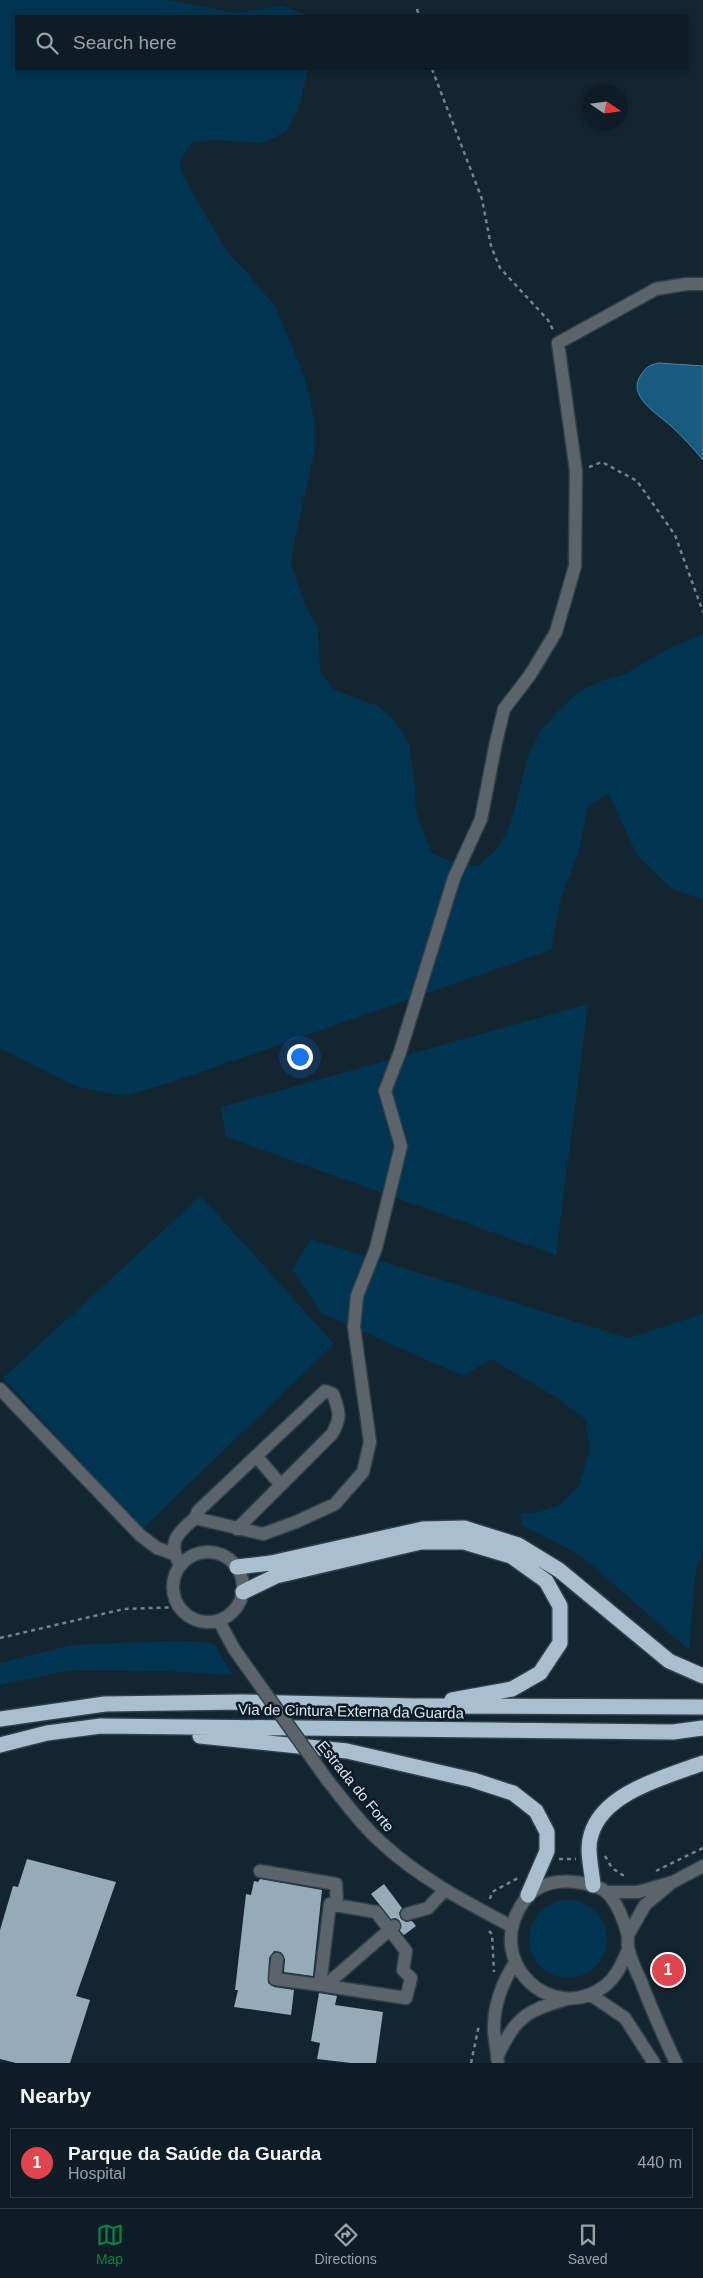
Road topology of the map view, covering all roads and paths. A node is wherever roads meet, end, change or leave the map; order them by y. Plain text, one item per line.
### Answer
1 (418, 9) dead end
2 (419, 15) edge
3 (432, 70) edge
4 (703, 284) edge
5 (558, 343) junction
6 (576, 471) junction
7 (703, 612) edge
8 (0, 1388) edge
9 (256, 1456) junction
10 (281, 1485) junction
11 (195, 1518) junction
12 (237, 1529) junction
13 (177, 1560) junction
14 (237, 1567) junction
15 (243, 1592) junction
16 (179, 1608) junction
17 (219, 1621) junction
18 (0, 1638) edge
19 (703, 1676) edge
20 (414, 1706) junction
21 (703, 1706) edge
22 (0, 1719) edge
23 (101, 1726) junction
24 (703, 1728) edge
25 (0, 1745) edge
26 (703, 1763) edge
27 (703, 1848) edge
28 (591, 1857) junction
29 (542, 1862) junction
30 (703, 1866) edge
31 (260, 1871) dead end
32 (655, 1872) dead end
33 (521, 1876) dead end
34 (628, 1879) dead end
35 (672, 1882) junction
36 (600, 1889) junction
37 (445, 1890) junction
38 (528, 1895) junction
39 (337, 1905) junction
40 (485, 1912) junction
41 (407, 1914) dead end
42 (511, 1926) junction
43 (392, 1927) junction
44 (628, 1935) junction
45 (628, 1950) junction
46 (277, 1959) dead end
47 (514, 1962) junction
48 (492, 1979) dead end
49 (323, 1985) junction
50 (591, 1995) junction
51 (567, 1999) junction
52 (480, 2020) dead end
53 (498, 2060) edge
54 (472, 2063) edge
55 (654, 2063) edge
56 (676, 2063) edge

1 - 2 path
3 - 5 path
4 - 5 street
5 - 6 street
6 - 7 path
6 - 12 street
8 - 13 street
9 - 10 street
9 - 10 street
9 - 11 street
10 - 12 street
11 - 12 street
11 - 13 street
13 - 14 street
13 - 16 street
14 - 15 street
14 - 19 highway
15 - 17 street
15 - 20 highway
16 - 17 street
16 - 18 path
17 - 37 street, Estrada do Forte, bridge
20 - 21 highway, Via de Cintura Externa da Guarda
20 - 22 highway, Via de Cintura Externa da Guarda
23 - 24 highway, Via de Cintura Externa da Guarda
23 - 25 highway, Via de Cintura Externa da Guarda
23 - 29 highway
26 - 28 highway
27 - 32 path
28 - 29 path
28 - 34 path
28 - 36 highway
29 - 38 highway
30 - 35 street
31 - 39 street
33 - 40 path
35 - 36 street
35 - 44 street
36 - 38 street
36 - 44 street
37 - 40 street, Estrada do Forte
37 - 41 street
38 - 42 street
39 - 43 street
39 - 49 street
40 - 42 street, Estrada do Forte
40 - 48 path
42 - 47 street
43 - 49 street
43 - 49 street
44 - 45 street
45 - 50 street
45 - 56 street
46 - 49 street
47 - 51 street
47 - 53 street
50 - 51 street
50 - 55 street
51 - 53 street
52 - 54 path

